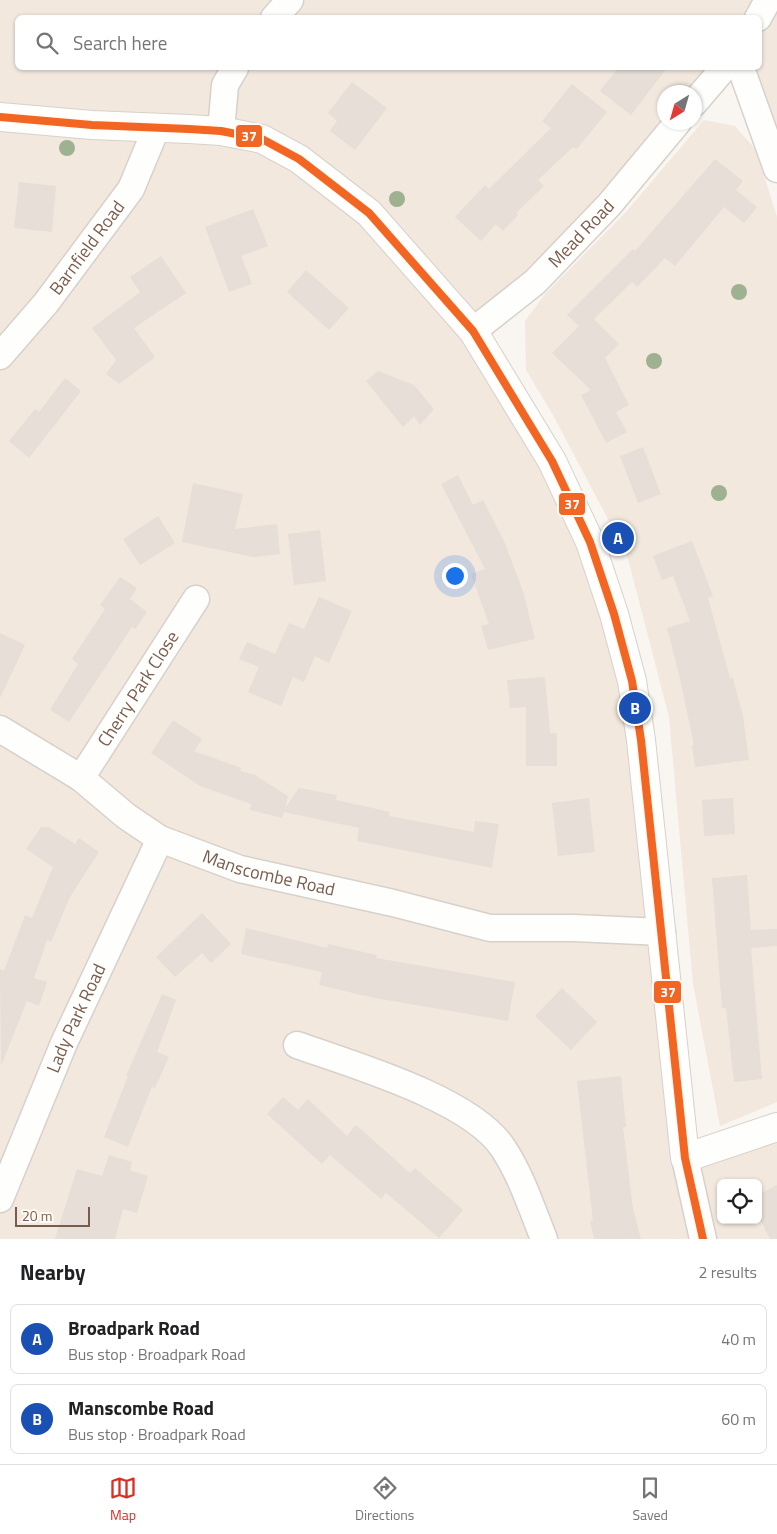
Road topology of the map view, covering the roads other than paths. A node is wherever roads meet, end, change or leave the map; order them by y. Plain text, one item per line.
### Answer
1 (290, 0) edge
2 (768, 0) edge
3 (277, 15) edge
4 (760, 15) edge
5 (234, 70) edge
6 (722, 70) edge
7 (742, 70) edge
8 (702, 94) edge
9 (0, 117) edge
10 (156, 129) junction
11 (671, 130) edge
12 (221, 132) junction
13 (777, 169) edge
14 (473, 331) junction
15 (0, 356) edge
16 (196, 599) dead end
17 (0, 729) edge
18 (81, 778) junction
19 (160, 839) junction
20 (662, 932) junction
21 (297, 1045) dead end
22 (777, 1127) edge
23 (685, 1158) junction
24 (0, 1199) edge
25 (544, 1239) edge
26 (703, 1239) edge

1 - 3 street
2 - 4 street
5 - 12 street
6 - 8 street
7 - 13 street
9 - 10 street
10 - 12 street
10 - 15 street, Barnfield Road
11 - 14 street, Mead Road
12 - 14 street
14 - 20 street
16 - 18 street, Cherry Park Close
17 - 18 street, Manscombe Road
18 - 19 street, Manscombe Road
19 - 20 street, Manscombe Road
19 - 24 street, Lady Park Road
20 - 23 street
21 - 25 street
22 - 23 street
23 - 26 street

